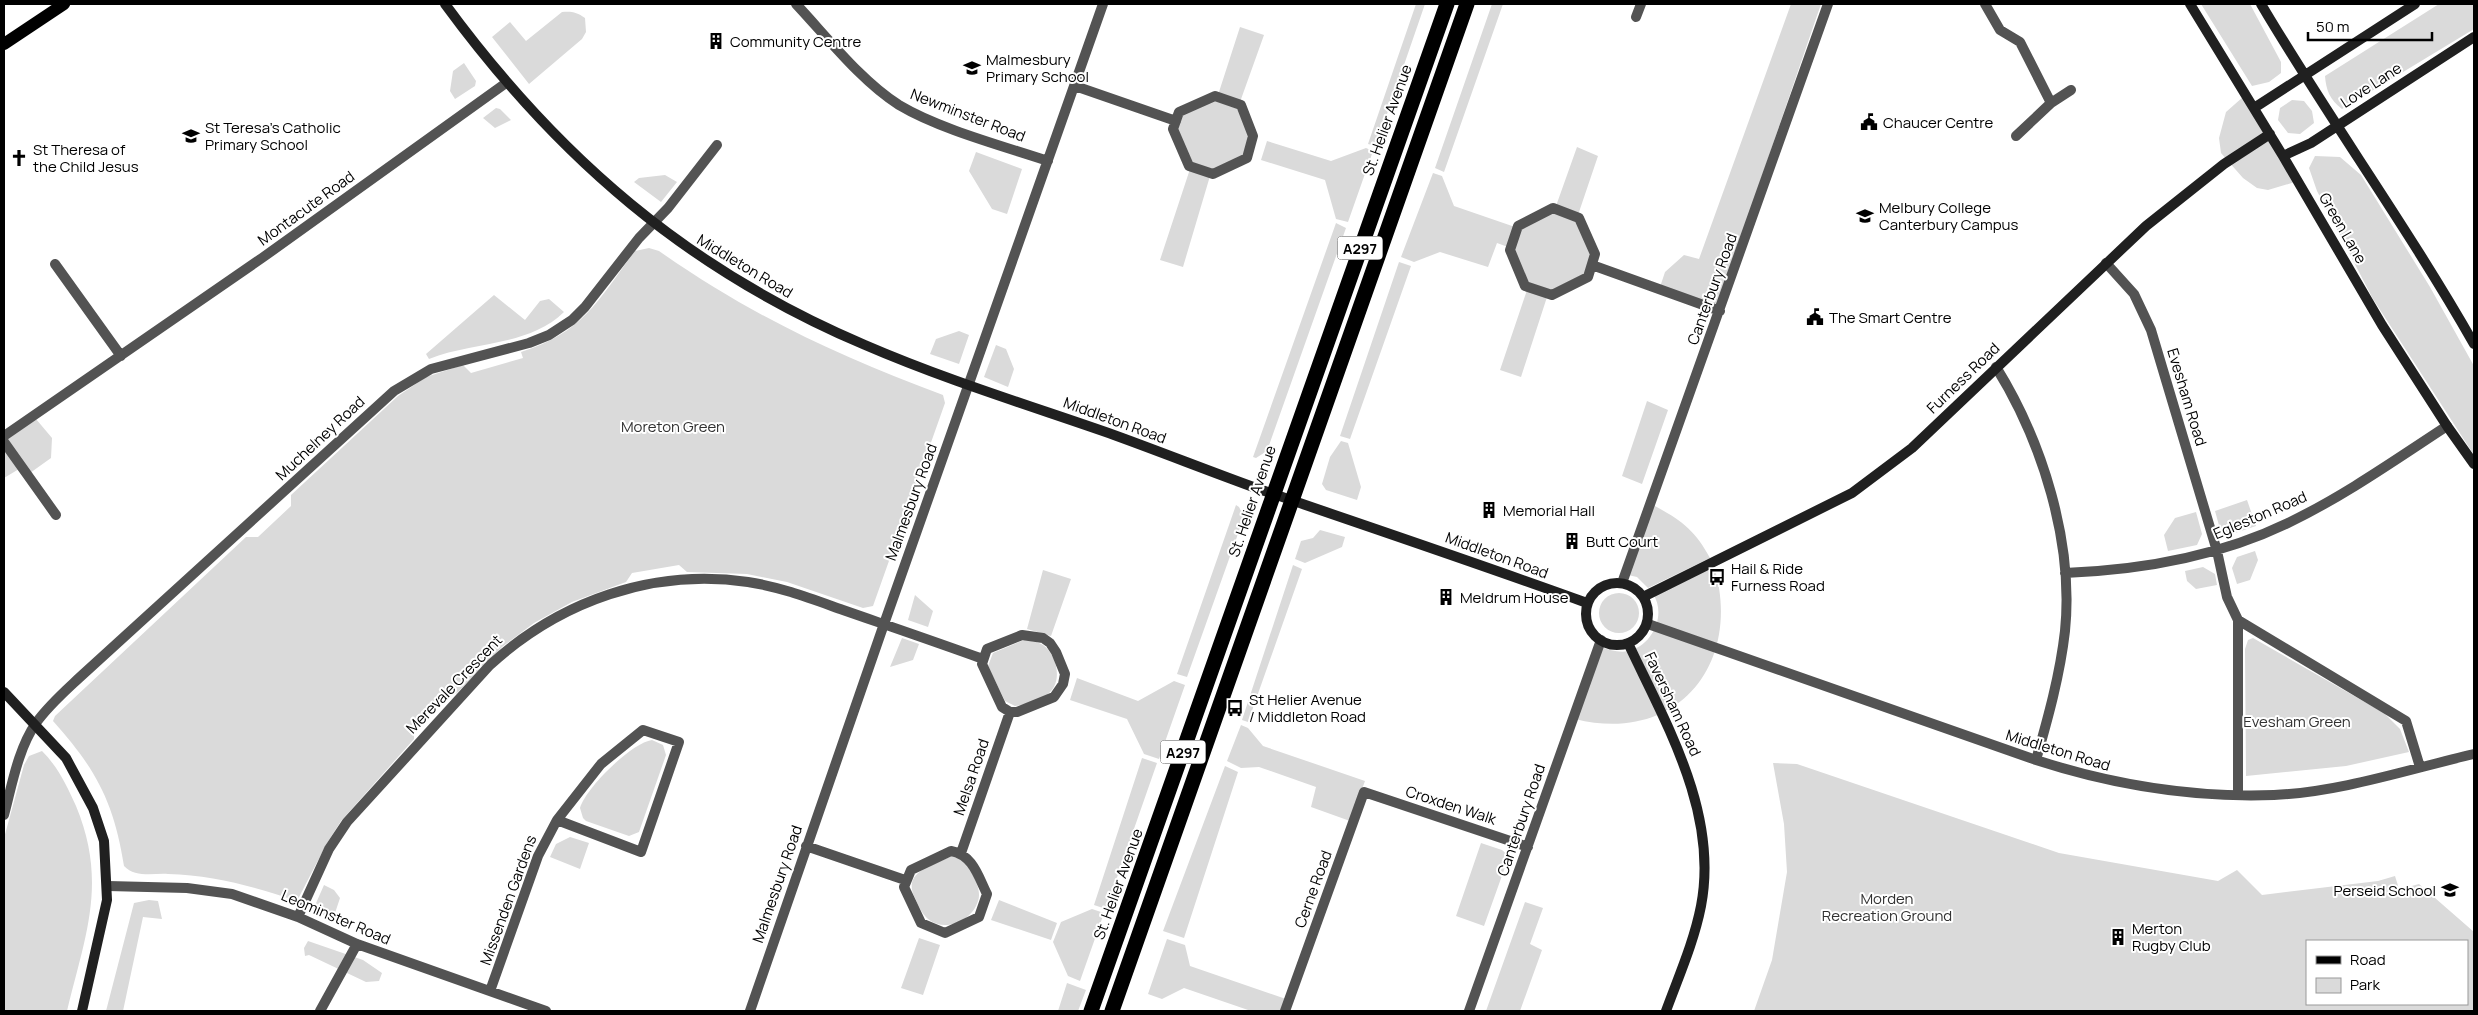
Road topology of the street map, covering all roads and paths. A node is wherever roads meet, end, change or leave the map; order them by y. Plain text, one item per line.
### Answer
1 (64, 4) edge
2 (445, 4) edge
3 (796, 4) edge
4 (1103, 4) edge
5 (1447, 4) edge
6 (1467, 4) edge
7 (1641, 4) edge
8 (1828, 4) edge
9 (1985, 4) edge
10 (2190, 4) edge
11 (2261, 4) edge
12 (2415, 4) edge
13 (1636, 17) dead end
14 (2474, 37) edge
15 (4, 44) edge
16 (2304, 77) junction
17 (506, 83) junction
18 (1075, 86) junction
19 (2071, 90) dead end
20 (2051, 103) junction
21 (2254, 108) junction
22 (1176, 121) junction
23 (2336, 126) junction
24 (2270, 134) junction
25 (2016, 136) dead end
26 (717, 145) dead end
27 (2283, 156) junction
28 (1048, 161) junction
29 (653, 224) junction
30 (2106, 263) junction
31 (56, 264) dead end
32 (1592, 265) junction
33 (1720, 311) junction
34 (2474, 344) edge
35 (121, 356) junction
36 (1996, 367) junction
37 (970, 384) junction
38 (2447, 426) junction
39 (4, 436) edge
40 (4, 442) edge
41 (2474, 464) edge
42 (1274, 492) junction
43 (1291, 498) junction
44 (56, 515) dead end
45 (2217, 551) junction
46 (2065, 573) junction
47 (1622, 583) junction
48 (1645, 596) junction
49 (1587, 603) junction
50 (2238, 620) junction
51 (884, 624) junction
52 (1648, 624) junction
53 (1601, 640) junction
54 (1628, 643) junction
55 (982, 659) junction
56 (4, 692) edge
57 (1010, 712) junction
58 (34, 725) junction
59 (2474, 754) edge
60 (2036, 760) junction
61 (2420, 767) junction
62 (1364, 792) joint
63 (2238, 795) junction
64 (4, 815) edge
65 (557, 820) junction
66 (806, 846) junction
67 (1528, 847) junction
68 (961, 853) junction
69 (906, 880) junction
70 (108, 886) junction
71 (298, 917) junction
72 (356, 944) junction
73 (490, 992) junction
74 (82, 1011) edge
75 (320, 1011) edge
76 (546, 1011) edge
77 (750, 1011) edge
78 (1091, 1011) edge
79 (1112, 1011) edge
80 (1285, 1011) edge
81 (1469, 1011) edge
82 (1666, 1011) edge

1 - 15 main road
2 - 17 street, Middleton Road
3 - 28 street, Newminster Road
4 - 18 street, Malmesbury Road
5 - 42 highway, St. Helier Avenue / A297
6 - 43 highway
7 - 13 street
8 - 33 street, Canterbury Road
9 - 20 street
10 - 21 street, Green Lane
11 - 16 street
12 - 16 street
14 - 23 street, Love Lane
16 - 21 street
16 - 23 street
17 - 29 street, Middleton Road
17 - 35 street, Montacute Road
18 - 22 street
18 - 28 street, Malmesbury Road
19 - 20 street
20 - 25 street
21 - 24 street, Green Lane
22 - 22 street
23 - 27 street, Love Lane
23 - 34 street
24 - 27 street, Green Lane
24 - 30 street, Furness Road
26 - 29 street
27 - 38 street, Green Lane
28 - 37 street, Malmesbury Road
29 - 37 street, Middleton Road
29 - 58 street, Muchelney Road
30 - 36 street, Furness Road
30 - 45 street, Evesham Road
31 - 35 street
32 - 32 street
32 - 33 street
33 - 47 street, Canterbury Road
35 - 39 street, Montacute Road
36 - 46 street
36 - 48 street, Furness Road
37 - 42 street, Middleton Road
37 - 51 street, Malmesbury Road
38 - 41 street, Green Lane
38 - 45 street, Egleston Road
40 - 44 street
42 - 43 street, Middleton Road
42 - 78 highway, St. Helier Avenue / A297
43 - 49 street, Middleton Road
43 - 79 highway, A297
45 - 46 street, Egleston Road
45 - 50 street
46 - 60 street
47 - 48 street
47 - 49 street
48 - 52 street
49 - 53 street
50 - 61 street
50 - 63 street
51 - 55 street, Merevale Crescent
51 - 66 street, Malmesbury Road
51 - 71 street, Merevale Crescent
52 - 54 street
52 - 60 street, Middleton Road
53 - 54 street
53 - 67 street, Canterbury Road
54 - 82 street, Faversham Road
55 - 57 street
55 - 57 street
56 - 58 street
57 - 68 street, Melsa Road
58 - 64 street, Muchelney Road
58 - 70 street
59 - 61 street, Middleton Road
60 - 63 street, Middleton Road
61 - 63 street, Middleton Road
62 - 67 street, Croxden Walk
62 - 80 street, Cerne Road
65 - 65 street, Missenden Gardens
65 - 73 street, Missenden Gardens
66 - 69 street
66 - 77 street, Malmesbury Road
67 - 81 street, Canterbury Road
68 - 69 street
68 - 69 street
70 - 71 street, Leominster Road
70 - 74 street
71 - 72 street, Leominster Road
72 - 73 street, Leominster Road
72 - 75 street
73 - 76 street, Leominster Road

